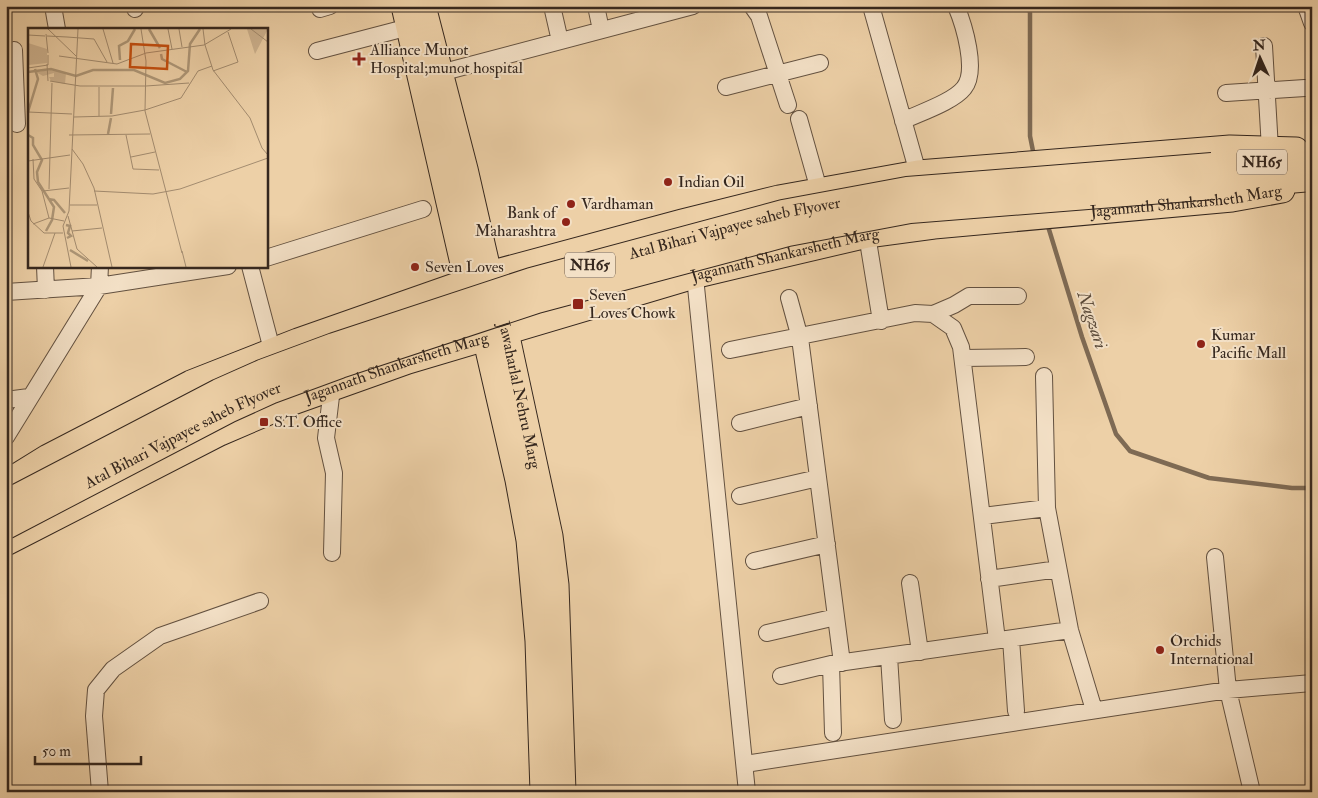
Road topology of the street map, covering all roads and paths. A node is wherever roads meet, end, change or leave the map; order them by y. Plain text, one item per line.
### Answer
1 (53, 6) edge
2 (423, 6) edge
3 (552, 6) edge
4 (596, 6) edge
5 (752, 6) edge
6 (871, 6) edge
7 (956, 6) edge
8 (1306, 6) edge
9 (683, 8) edge
10 (639, 13) edge
11 (407, 17) edge
12 (1312, 24) edge
13 (56, 28) edge
14 (601, 30) junction
15 (560, 42) junction
16 (1264, 46) dead end
17 (14, 50) dead end
18 (317, 51) dead end
19 (820, 63) dead end
20 (440, 73) junction
21 (777, 73) junction
22 (726, 87) dead end
23 (1305, 88) dead end
24 (1267, 91) junction
25 (1226, 94) dead end
26 (788, 105) dead end
27 (798, 119) dead end
28 (903, 120) junction
29 (17, 124) edge
30 (1270, 149) junction
31 (1312, 150) edge
32 (1312, 158) edge
33 (918, 173) junction
34 (1213, 176) junction
35 (1312, 178) edge
36 (872, 181) junction
37 (1312, 185) edge
38 (819, 190) junction
39 (423, 209) dead end
40 (682, 222) junction
41 (875, 234) junction
42 (268, 257) edge
43 (45, 268) edge
44 (100, 268) edge
45 (216, 268) edge
46 (250, 268) edge
47 (697, 275) junction
48 (478, 277) junction
49 (99, 286) junction
50 (46, 290) junction
51 (6, 292) edge
52 (1018, 296) dead end
53 (790, 298) dead end
54 (933, 314) junction
55 (881, 321) junction
56 (496, 336) junction
57 (800, 338) junction
58 (730, 350) dead end
59 (271, 351) junction
60 (1026, 357) dead end
61 (963, 358) junction
62 (1044, 376) dead end
63 (332, 388) junction
64 (29, 397) junction
65 (6, 400) edge
66 (290, 403) junction
67 (809, 406) junction
68 (740, 423) dead end
69 (6, 437) edge
70 (818, 478) junction
71 (6, 483) edge
72 (740, 496) dead end
73 (6, 503) edge
74 (1047, 508) junction
75 (983, 516) junction
76 (6, 526) edge
77 (6, 543) edge
78 (827, 544) junction
79 (332, 553) dead end
80 (1215, 557) dead end
81 (754, 561) dead end
82 (1058, 569) junction
83 (990, 579) junction
84 (910, 583) dead end
85 (260, 601) dead end
86 (836, 617) junction
87 (1070, 630) junction
88 (766, 633) dead end
89 (1004, 639) junction
90 (920, 652) junction
91 (889, 656) junction
92 (837, 664) junction
93 (781, 676) dead end
94 (1312, 683) edge
95 (1228, 690) junction
96 (1094, 710) junction
97 (1016, 711) dead end
98 (893, 720) dead end
99 (833, 733) dead end
100 (745, 764) junction
101 (100, 792) edge
102 (543, 792) edge
103 (563, 792) edge
104 (747, 792) edge
105 (1252, 792) edge

1 - 13 street
2 - 20 main road, Jawaharlal Nehru Marg
3 - 15 street
4 - 14 street
5 - 21 street
6 - 28 street
7 - 28 street
8 - 12 street
9 - 10 street
10 - 14 street
11 - 18 street
11 - 48 main road, Jawaharlal Nehru Marg
14 - 15 street
15 - 20 street
16 - 24 street
17 - 29 street
19 - 21 street
20 - 48 main road, Jawaharlal Nehru Marg
21 - 22 street
21 - 26 street
23 - 24 street
24 - 25 street
24 - 30 street
27 - 38 street
28 - 33 street
30 - 31 main road
30 - 33 main road
32 - 34 highway, Jagannath Shankarsheth Marg / NH65
33 - 36 main road
34 - 35 highway, Jagannath Shankarsheth Marg / NH65
34 - 73 highway, Atal Bihari Vajpayee saheb Flyover / NH65, bridge
34 - 76 highway, Atal Bihari Vajpayee saheb Flyover / NH65, bridge
36 - 38 main road
36 - 41 main road
37 - 41 main road, Jagannath Shankarsheth Marg
38 - 40 main road
39 - 42 street
40 - 47 street
40 - 48 main road
41 - 47 main road, Jagannath Shankarsheth Marg
41 - 55 street
43 - 50 street
44 - 49 street
45 - 49 street
46 - 59 street
47 - 56 main road, Jagannath Shankarsheth Marg
47 - 100 street
48 - 56 main road, Jawaharlal Nehru Marg
48 - 59 main road
49 - 50 street
49 - 64 street
50 - 51 street
52 - 54 street
53 - 57 street
54 - 55 street
54 - 61 street
55 - 57 street
56 - 63 main road, Jagannath Shankarsheth Marg
56 - 102 main road, Jawaharlal Nehru Marg
56 - 103 main road, Jawaharlal Nehru Marg
57 - 58 street
57 - 67 street
59 - 66 street
59 - 71 main road
60 - 61 street
61 - 75 street
62 - 74 street
63 - 66 main road, Jagannath Shankarsheth Marg
63 - 79 street
64 - 65 street
64 - 69 street
66 - 77 main road, Jagannath Shankarsheth Marg
67 - 68 street
67 - 70 street
70 - 72 street
70 - 78 street
74 - 75 street
74 - 82 street
75 - 83 street
78 - 81 street
78 - 86 street
80 - 95 street
82 - 83 street
82 - 87 street
83 - 89 street
84 - 90 street
85 - 101 street
86 - 88 street
86 - 92 street
87 - 89 street
87 - 96 street
89 - 90 street
89 - 97 street
90 - 91 street
91 - 92 street
91 - 98 street
92 - 93 street
92 - 99 street
94 - 95 street
95 - 96 street
95 - 105 street
96 - 100 street
100 - 104 street

